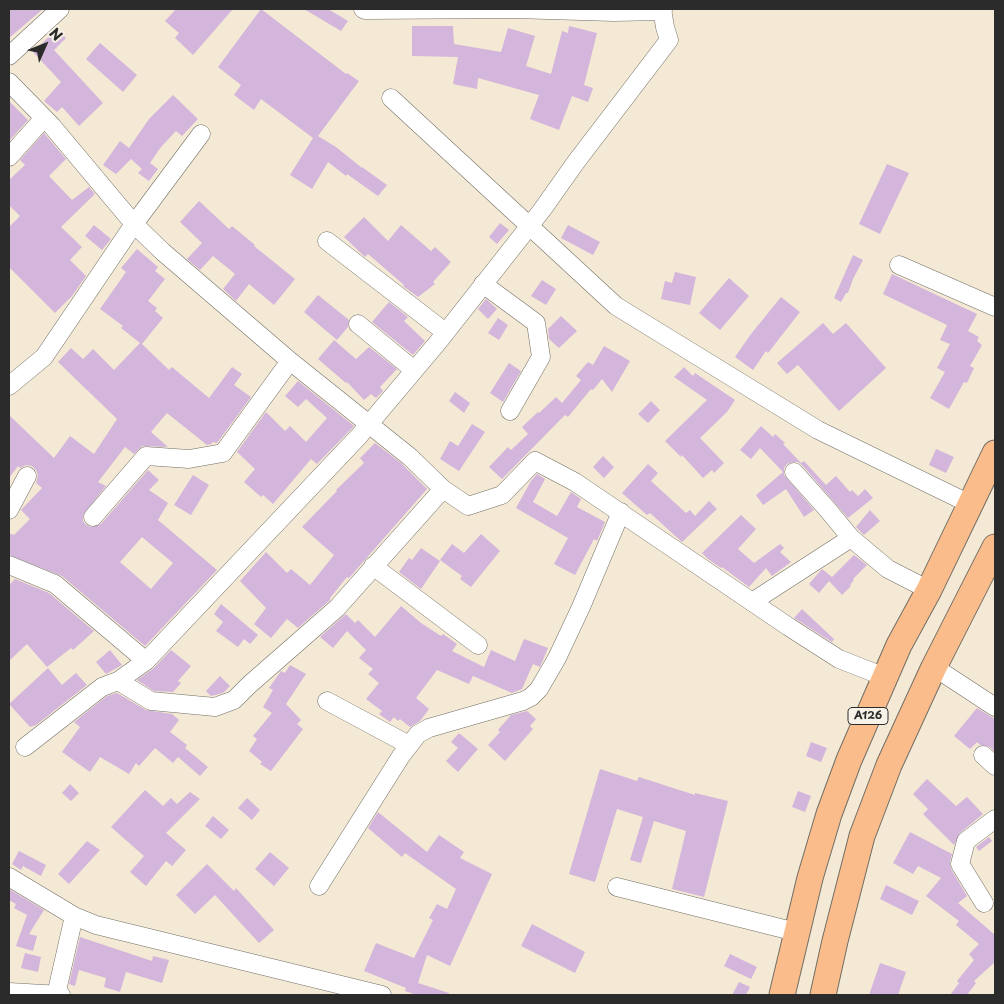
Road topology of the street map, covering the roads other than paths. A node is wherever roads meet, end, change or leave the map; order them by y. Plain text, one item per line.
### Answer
1 (364, 9) edge
2 (514, 9) edge
3 (663, 10) edge
4 (51, 12) edge
5 (9, 56) edge
6 (9, 82) edge
7 (391, 98) dead end
8 (44, 118) junction
9 (201, 134) dead end
10 (9, 158) edge
11 (134, 224) junction
12 (530, 226) junction
13 (327, 241) dead end
14 (899, 265) dead end
15 (483, 284) junction
16 (995, 307) edge
17 (358, 324) dead end
18 (445, 332) junction
19 (290, 360) junction
20 (414, 370) junction
21 (11, 380) edge
22 (510, 411) dead end
23 (369, 424) junction
24 (995, 453) edge
25 (794, 472) dead end
26 (27, 476) dead end
27 (444, 489) junction
28 (970, 504) junction
29 (9, 510) edge
30 (621, 512) junction
31 (92, 517) dead end
32 (851, 538) junction
33 (995, 547) edge
34 (9, 565) edge
35 (373, 566) junction
36 (929, 590) junction
37 (752, 602) junction
38 (478, 644) dead end
39 (146, 661) junction
40 (934, 667) junction
41 (885, 676) junction
42 (118, 681) junction
43 (327, 701) dead end
44 (995, 707) edge
45 (410, 745) junction
46 (25, 746) dead end
47 (995, 819) edge
48 (9, 877) edge
49 (319, 886) dead end
50 (616, 887) dead end
51 (984, 903) dead end
52 (74, 916) junction
53 (796, 932) junction
54 (9, 992) edge
55 (56, 995) edge
56 (61, 995) edge
57 (382, 995) edge
58 (782, 995) edge
59 (823, 995) edge

1 - 2 street
2 - 3 street
3 - 12 street
4 - 5 street
6 - 8 street
7 - 12 street
8 - 10 street
8 - 11 street
9 - 11 street
11 - 19 street
11 - 21 street
12 - 15 street
12 - 28 street
13 - 18 street
14 - 16 street
15 - 18 street
15 - 22 street
17 - 20 street
18 - 20 street
19 - 23 street
19 - 31 street
20 - 23 street
23 - 27 street
23 - 39 street
24 - 28 highway, A126
25 - 32 street
26 - 29 street
27 - 30 street
27 - 35 street
28 - 36 highway, A126
30 - 37 street
30 - 45 street
32 - 36 street
32 - 37 street
33 - 40 highway, A126
34 - 39 street
35 - 38 street
35 - 42 street
36 - 41 highway, A126
37 - 41 street
39 - 42 street
40 - 44 street
40 - 59 highway, A126
41 - 53 highway, A126
42 - 46 street
43 - 45 street
45 - 49 street
47 - 51 street
48 - 52 street
50 - 53 street
52 - 55 street
52 - 57 street
53 - 58 highway, A126
54 - 55 street
55 - 56 street

